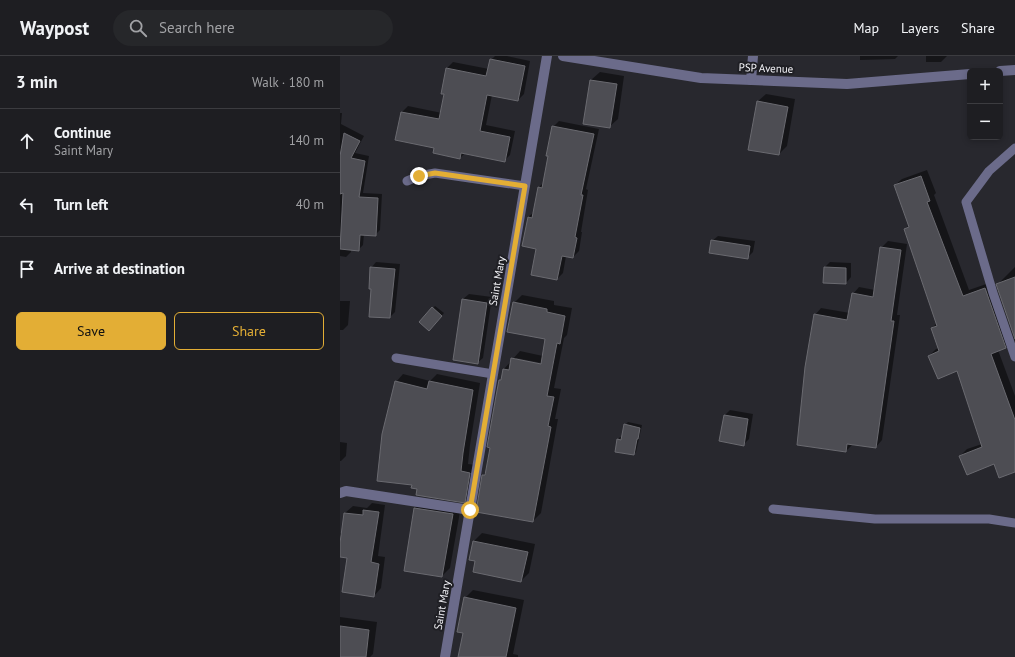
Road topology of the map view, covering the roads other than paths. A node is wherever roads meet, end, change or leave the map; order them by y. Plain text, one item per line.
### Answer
1 (547, 56) edge
2 (563, 56) edge
3 (754, 56) edge
4 (1015, 70) edge
5 (1003, 71) edge
6 (967, 74) edge
7 (751, 80) junction
8 (1015, 148) edge
9 (407, 181) dead end
10 (525, 186) junction
11 (1015, 357) edge
12 (396, 358) dead end
13 (493, 374) junction
14 (340, 493) edge
15 (773, 509) dead end
16 (470, 510) junction
17 (1015, 523) edge
18 (445, 657) edge

1 - 10 street, Saint Mary
2 - 7 street, PSP Avenue
3 - 7 street
4 - 5 street
6 - 7 street, PSP Avenue
8 - 11 lane
9 - 10 lane
10 - 13 street, Saint Mary
12 - 13 lane
13 - 16 street, Saint Mary
14 - 16 street
15 - 17 lane
16 - 18 street, Saint Mary

